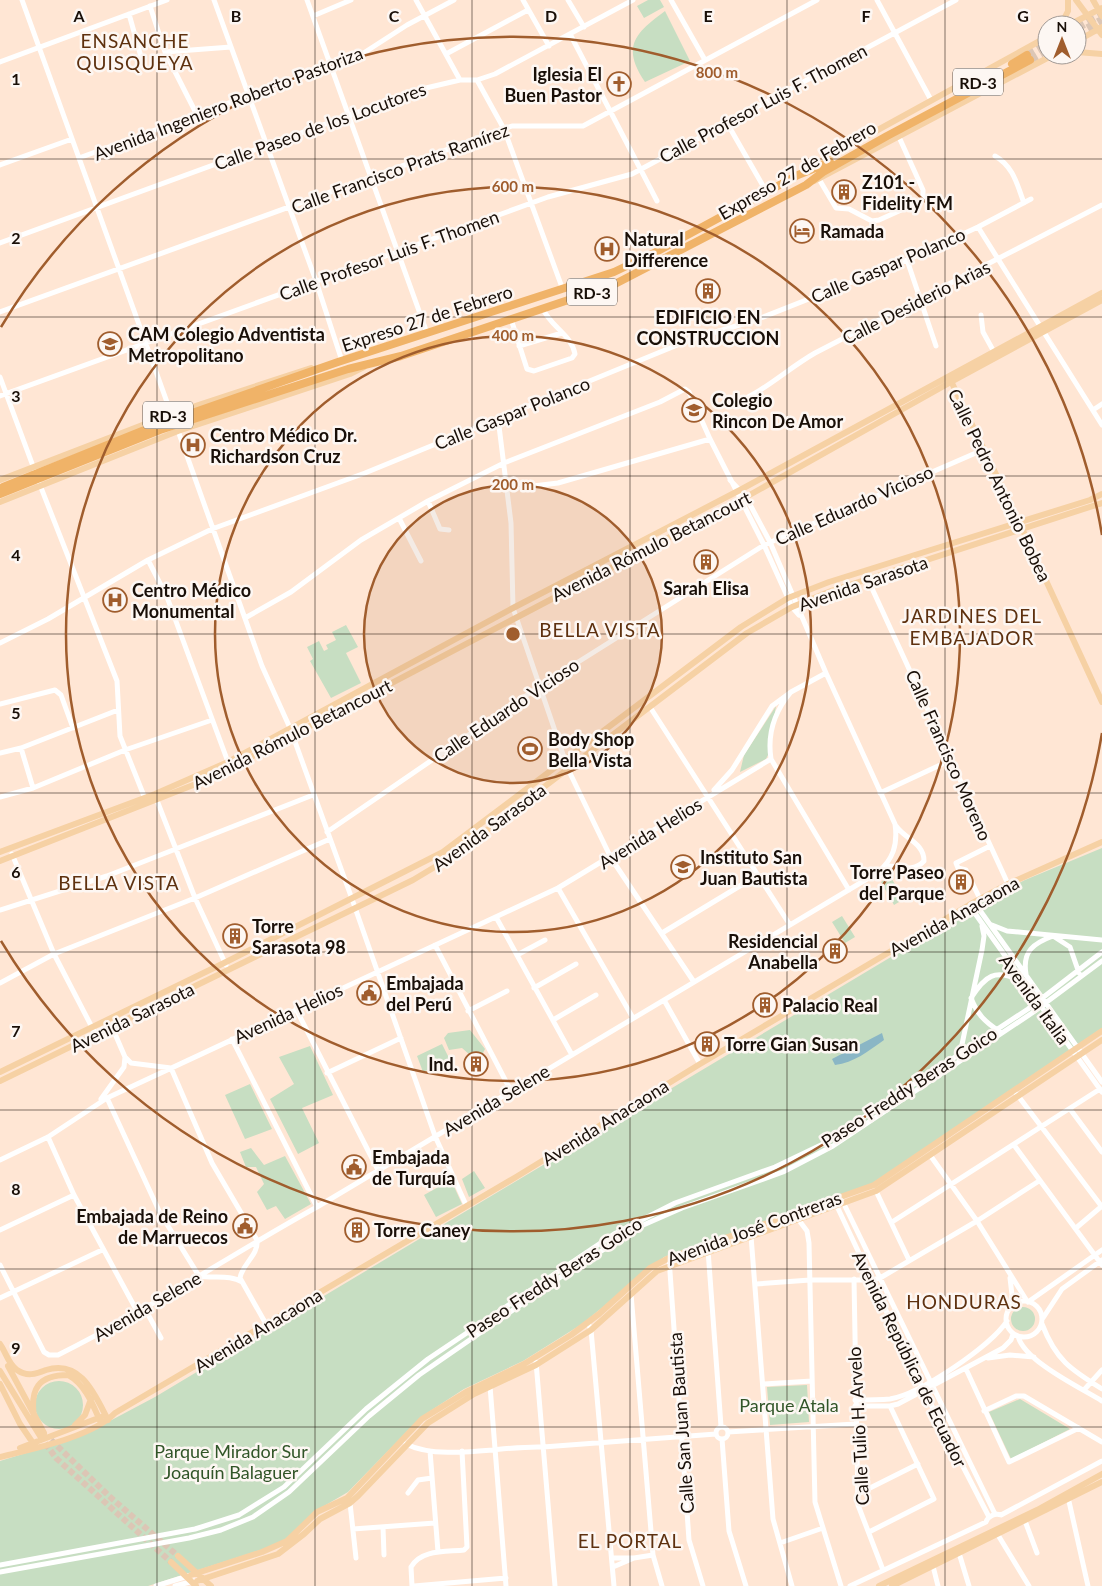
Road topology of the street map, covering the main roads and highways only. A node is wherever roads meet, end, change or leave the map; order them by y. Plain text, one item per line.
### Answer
1 (1068, 0) edge
2 (1076, 0) edge
3 (1093, 0) edge
4 (1101, 11) edge
5 (1066, 15) edge
6 (1085, 15) edge
7 (1087, 16) edge
8 (1087, 17) edge
9 (1099, 29) edge
10 (1102, 35) edge
11 (1087, 36) edge
12 (1037, 42) edge
13 (1087, 53) edge
14 (1102, 54) edge
15 (1037, 64) tunnel mouth
16 (798, 174) junction
17 (806, 185) junction
18 (1102, 292) edge
19 (1102, 300) edge
20 (1042, 328) junction
21 (340, 362) junction
22 (364, 367) junction
23 (949, 379) junction
24 (203, 412) junction
25 (0, 480) edge
26 (0, 488) edge
27 (0, 494) edge
28 (1102, 494) edge
29 (0, 502) edge
30 (1102, 503) edge
31 (1019, 522) junction
32 (1022, 530) junction
33 (1102, 702) edge
34 (156, 798) junction
35 (146, 801) junction
36 (1102, 842) edge
37 (0, 852) edge
38 (0, 861) edge
39 (1102, 1031) edge
40 (1102, 1040) edge
41 (0, 1072) edge
42 (0, 1081) edge
43 (1016, 1093) junction
44 (842, 1200) junction
45 (835, 1203) junction
46 (708, 1248) junction
47 (0, 1344) edge
48 (0, 1349) edge
49 (0, 1371) edge
50 (0, 1384) edge
51 (91, 1399) junction
52 (34, 1417) junction
53 (103, 1419) junction
54 (68, 1430) junction
55 (58, 1438) junction
56 (39, 1442) junction
57 (404, 1442) junction
58 (0, 1456) edge
59 (1102, 1474) edge
60 (1102, 1482) edge
61 (1068, 1497) junction
62 (1012, 1524) junction
63 (988, 1536) junction
64 (178, 1556) tunnel mouth
65 (171, 1562) tunnel mouth
66 (933, 1563) junction
67 (191, 1575) road end
68 (197, 1583) edge
69 (210, 1585) edge
70 (879, 1586) edge
71 (892, 1586) edge

1 - 5 main road
2 - 6 main road
3 - 4 main road
4 - 7 main road
8 - 9 main road
9 - 10 main road
9 - 11 main road
12 - 16 main road, RD-3
13 - 14 main road
15 - 17 main road, RD-3
16 - 17 highway, Expreso 27 de Febrero / RD-3
16 - 21 highway, Expreso 27 de Febrero / RD-3
17 - 22 highway, Expreso 27 de Febrero / RD-3
18 - 20 main road, Avenida Rómulo Betancourt
19 - 20 main road, Avenida Rómulo Betancourt
20 - 23 main road, Avenida Rómulo Betancourt
20 - 23 main road, Avenida Rómulo Betancourt
21 - 24 highway, Expreso 27 de Febrero / RD-3
21 - 25 main road, RD-3
22 - 24 highway, Expreso 27 de Febrero / RD-3
22 - 29 main road, RD-3
23 - 31 main road, Calle Pedro Antonio Bobea
23 - 34 main road, Avenida Rómulo Betancourt
23 - 34 main road, Avenida Rómulo Betancourt
24 - 26 highway, RD-3
24 - 27 highway, RD-3
28 - 31 main road, Avenida Sarasota
30 - 32 main road, Avenida Sarasota
31 - 32 main road, Calle Pedro Antonio Bobea
31 - 41 main road, Avenida Sarasota
32 - 33 main road, Calle Pedro Antonio Bobea
32 - 42 main road, Avenida Sarasota
34 - 35 main road, Avenida Rómulo Betancourt
35 - 37 main road, Avenida Rómulo Betancourt
35 - 38 main road, Avenida Rómulo Betancourt
36 - 53 main road, Avenida Anacaona
39 - 43 main road, Avenida José Contreras
40 - 43 main road, Avenida José Contreras
43 - 44 main road, Avenida José Contreras
43 - 44 main road, Avenida José Contreras
44 - 45 main road, Avenida José Contreras
45 - 46 main road, Avenida José Contreras
45 - 46 main road, Avenida José Contreras
46 - 57 main road, Avenida José Contreras
46 - 57 main road, Avenida José Contreras
47 - 53 main road
48 - 52 main road
49 - 56 main road
50 - 56 main road
51 - 52 main road
51 - 53 main road
51 - 54 main road
52 - 56 main road
53 - 54 main road, Avenida Anacaona
53 - 55 main road, Avenida Anacaona
54 - 55 main road, Avenida Anacaona
55 - 56 main road, Avenida Anacaona
56 - 58 main road, Avenida Anacaona
57 - 67 main road, Avenida José Contreras
57 - 68 main road, Avenida José Contreras
59 - 61 main road
60 - 61 main road
61 - 62 main road
61 - 62 main road
62 - 63 main road
62 - 63 main road
63 - 66 main road
63 - 66 main road
64 - 69 main road
65 - 68 main road
66 - 70 main road
66 - 71 main road

